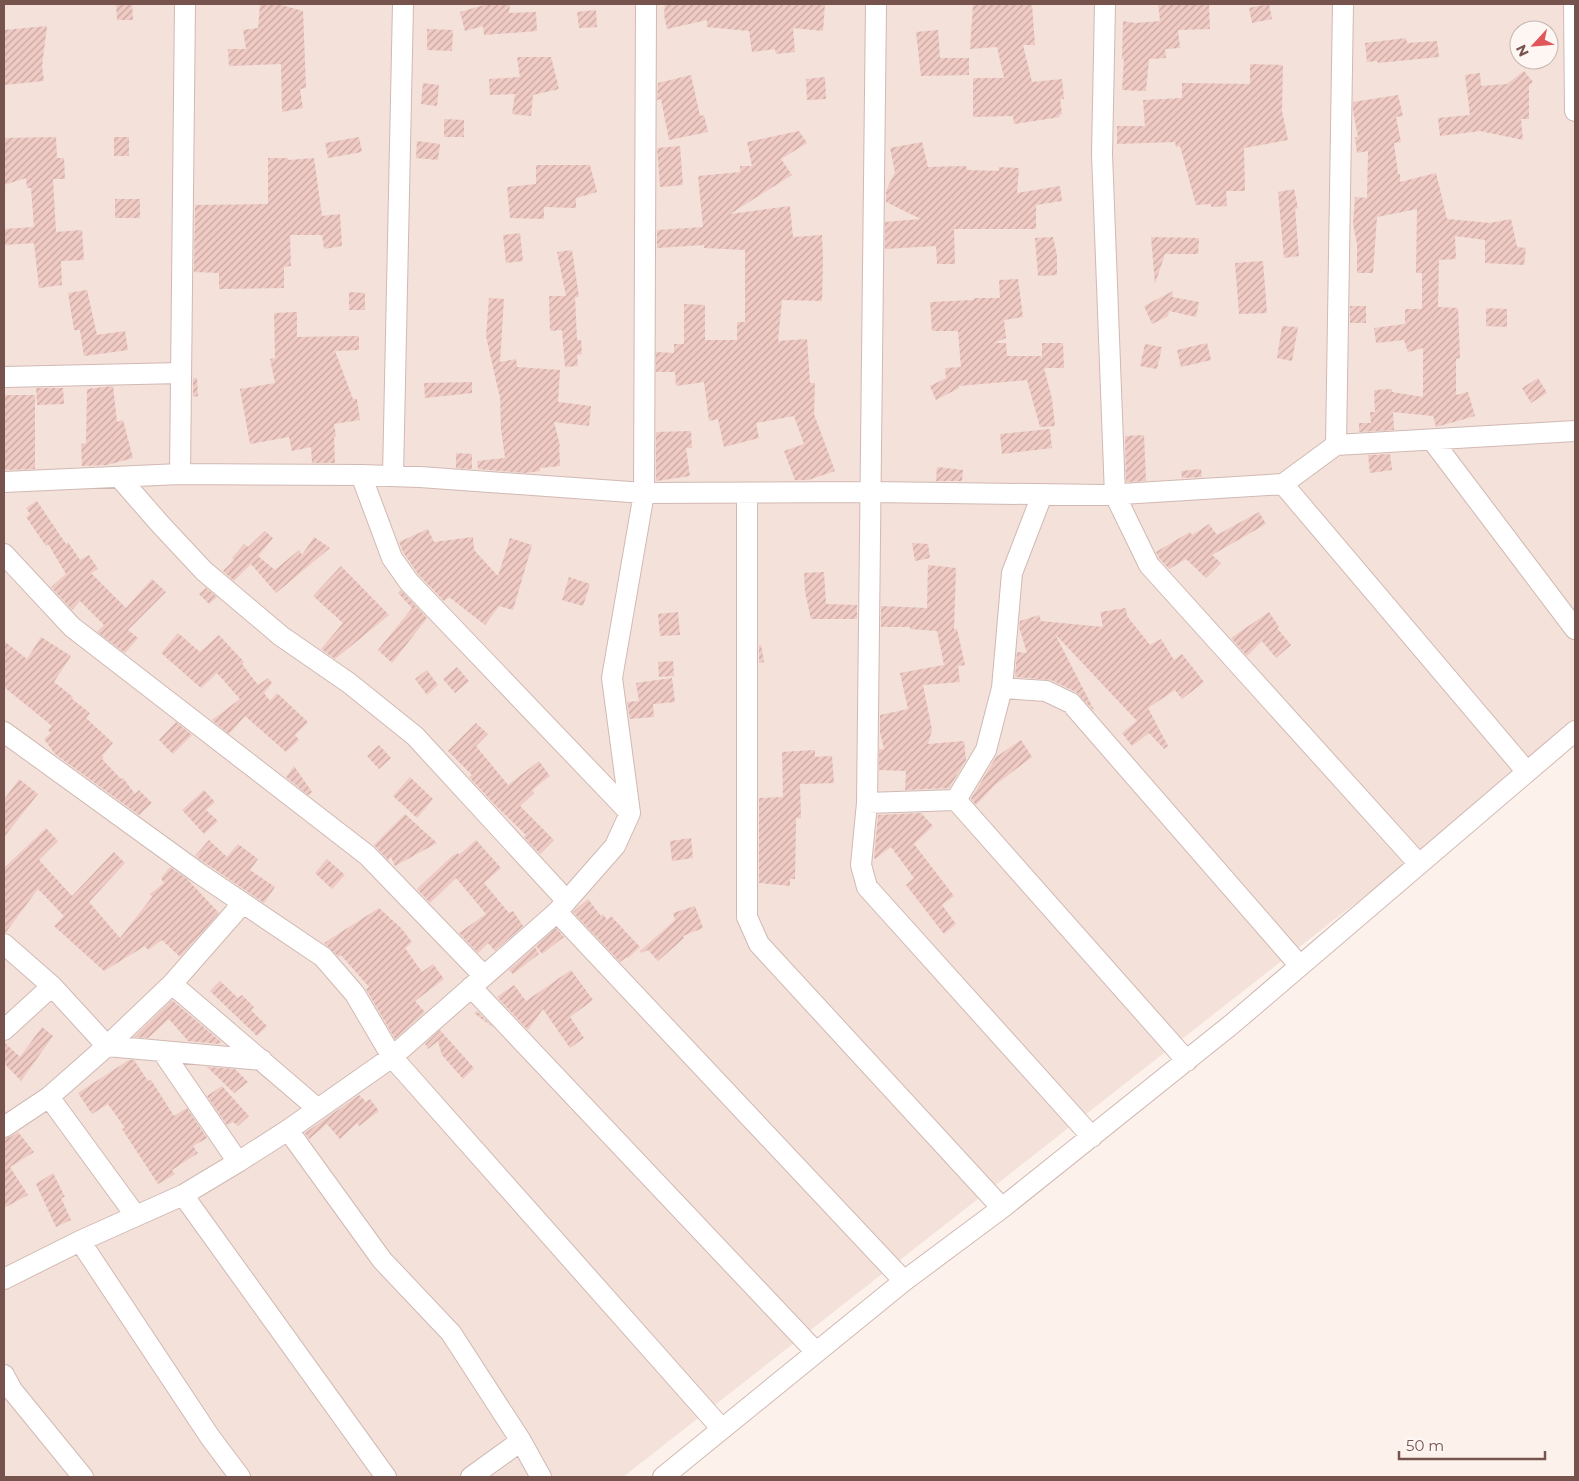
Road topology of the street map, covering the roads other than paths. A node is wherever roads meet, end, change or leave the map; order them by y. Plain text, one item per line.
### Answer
1 (185, 4) edge
2 (403, 4) edge
3 (646, 4) edge
4 (876, 4) edge
5 (1104, 4) edge
6 (1343, 4) edge
7 (1574, 4) edge
8 (1575, 110) edge
9 (181, 374) junction
10 (4, 376) edge
11 (1575, 431) edge
12 (1432, 440) junction
13 (1336, 445) junction
14 (180, 474) junction
15 (361, 475) junction
16 (119, 476) junction
17 (392, 476) junction
18 (4, 482) edge
19 (1283, 484) junction
20 (747, 492) junction
21 (871, 492) junction
22 (644, 493) junction
23 (1042, 495) junction
24 (1115, 495) junction
25 (4, 554) edge
26 (1575, 629) edge
27 (1002, 688) junction
28 (1575, 731) edge
29 (4, 732) edge
30 (1527, 772) junction
31 (956, 800) junction
32 (867, 804) junction
33 (630, 813) junction
34 (1419, 864) junction
35 (243, 903) junction
36 (562, 907) junction
37 (4, 944) edge
38 (1300, 966) junction
39 (478, 982) junction
40 (172, 984) junction
41 (52, 986) junction
42 (4, 1030) edge
43 (107, 1046) junction
44 (162, 1051) junction
45 (392, 1058) junction
46 (262, 1060) junction
47 (1187, 1061) junction
48 (48, 1096) junction
49 (318, 1109) junction
50 (4, 1127) edge
51 (288, 1130) junction
52 (1092, 1136) junction
53 (238, 1162) junction
54 (183, 1196) junction
55 (1002, 1208) junction
56 (136, 1216) junction
57 (80, 1241) junction
58 (6, 1273) edge
59 (904, 1282) junction
60 (816, 1352) junction
61 (4, 1375) edge
62 (722, 1429) junction
63 (521, 1441) junction
64 (83, 1477) edge
65 (240, 1477) edge
66 (386, 1477) edge
67 (470, 1477) edge
68 (541, 1477) edge
69 (663, 1477) edge

1 - 9 street
2 - 17 street
3 - 22 street
4 - 21 street
5 - 24 street
6 - 13 street
7 - 8 street
9 - 10 street
9 - 14 street
11 - 12 street
12 - 13 street
12 - 26 street
13 - 19 street
14 - 15 street
14 - 16 street
15 - 17 street
15 - 33 street
16 - 18 street
16 - 36 street
17 - 22 street
19 - 24 street
19 - 30 street
20 - 21 street
20 - 22 street
20 - 55 street
21 - 23 street
21 - 32 street
22 - 33 street
23 - 24 street
23 - 27 street
24 - 34 street
25 - 39 street
27 - 31 street
27 - 38 street
28 - 30 street
29 - 35 street
30 - 34 street
31 - 32 street
31 - 47 street
32 - 52 street
33 - 36 street
34 - 38 street
35 - 40 street
35 - 45 street
36 - 39 street
36 - 59 street
37 - 41 street
38 - 47 street
39 - 45 street
39 - 60 street
40 - 43 street
40 - 46 street
41 - 42 street
41 - 43 street
43 - 44 street
43 - 48 street
44 - 46 street
44 - 53 street
45 - 49 street
45 - 62 street
46 - 49 street
47 - 52 street
48 - 50 street
48 - 56 street
49 - 51 street
51 - 53 street
51 - 63 street
52 - 55 street
53 - 54 street
54 - 56 street
54 - 66 street
55 - 59 street
56 - 57 street
57 - 58 street
57 - 65 street
59 - 60 street
60 - 62 street
61 - 64 street
62 - 69 street
63 - 67 street
63 - 68 street

